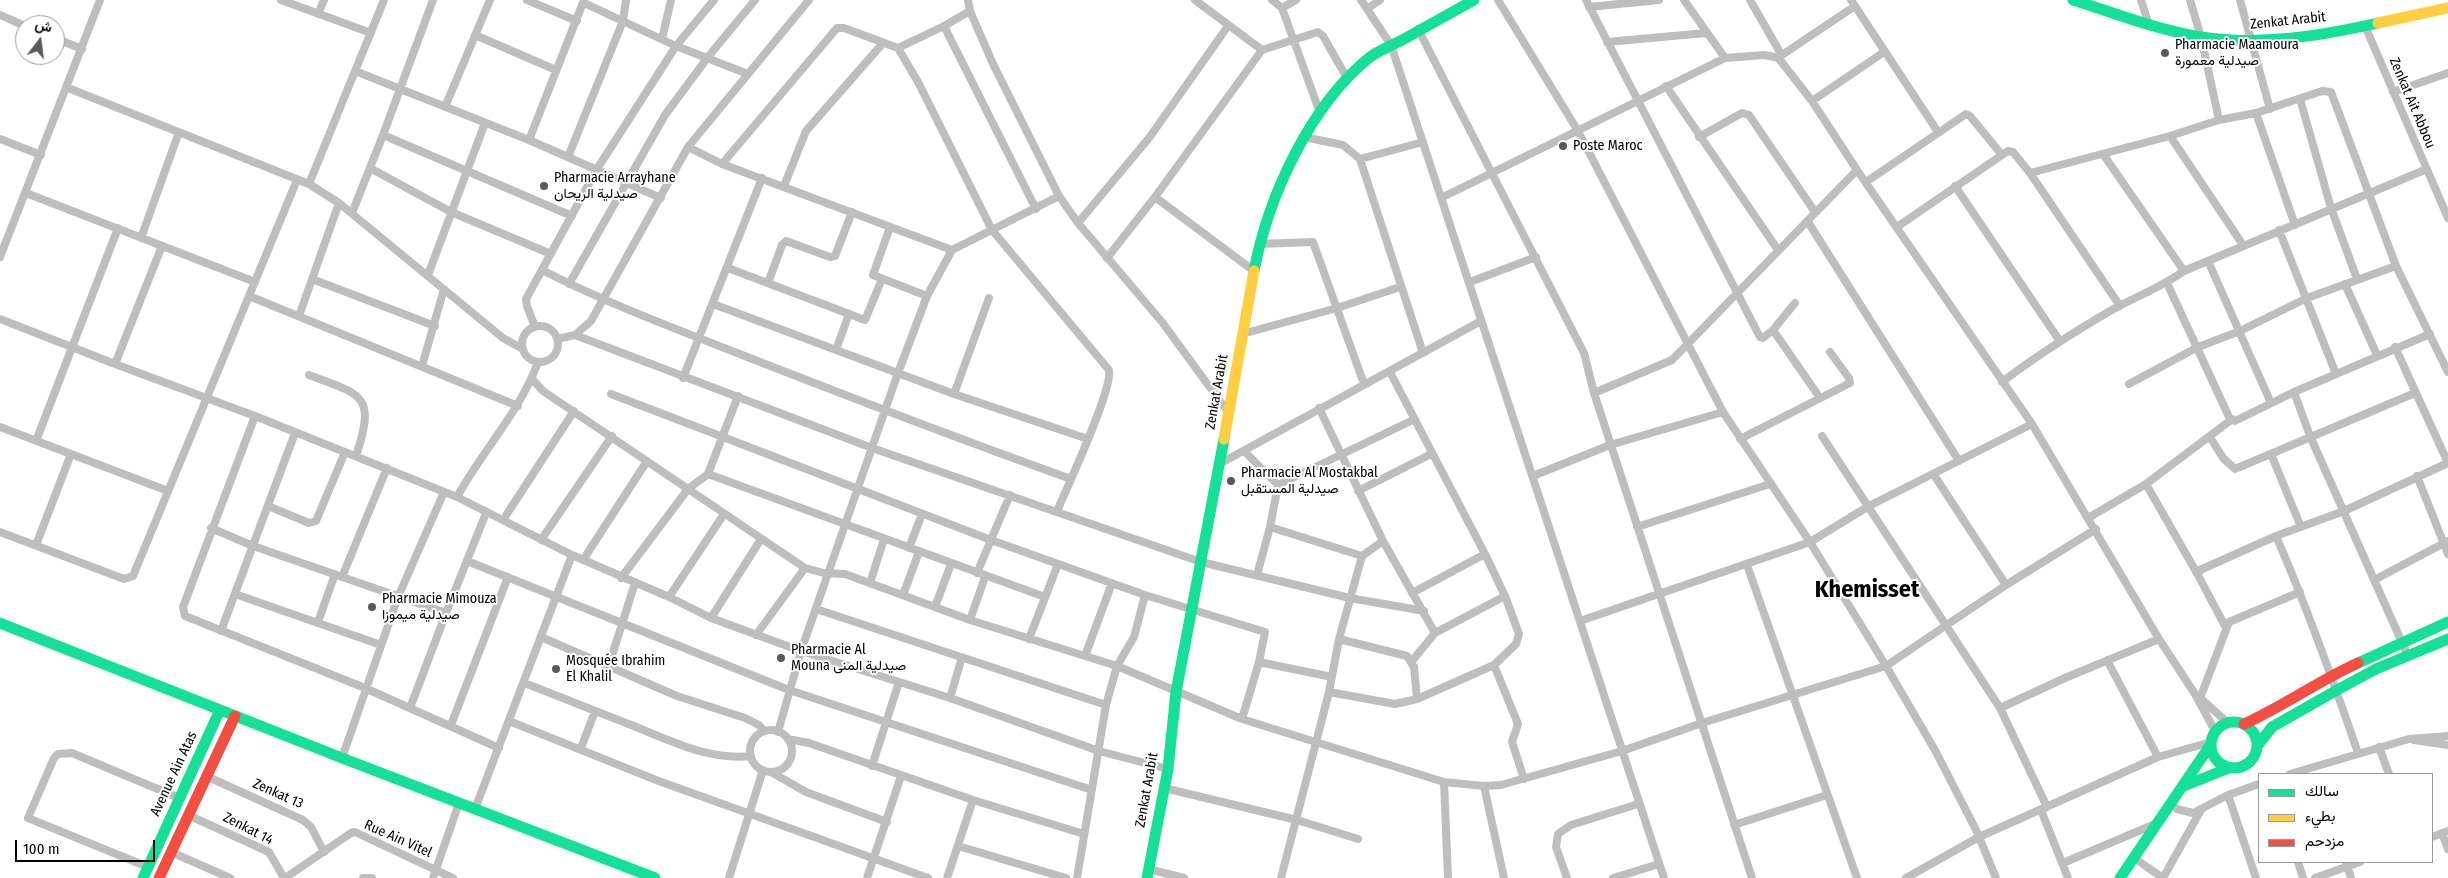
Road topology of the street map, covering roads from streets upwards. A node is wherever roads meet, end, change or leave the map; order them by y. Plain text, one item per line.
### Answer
1 (100, 0) edge
2 (281, 0) edge
3 (324, 0) edge
4 (384, 0) edge
5 (433, 0) edge
6 (490, 0) edge
7 (527, 0) edge
8 (626, 0) edge
9 (672, 0) edge
10 (714, 0) edge
11 (755, 0) edge
12 (809, 0) edge
13 (968, 0) edge
14 (1195, 0) edge
15 (1272, 0) edge
16 (1296, 0) edge
17 (1361, 0) edge
18 (1380, 0) edge
19 (1474, 0) edge
20 (1498, 0) edge
21 (1658, 0) edge
22 (1684, 0) edge
23 (1750, 0) edge
24 (2073, 0) edge
25 (2141, 0) edge
26 (2190, 0) edge
27 (2240, 0) edge
28 (584, 1) edge
29 (1587, 3) edge
30 (1853, 3) edge
31 (1282, 8) junction
32 (2448, 8) edge
33 (1367, 9) junction
34 (970, 11) junction
35 (318, 14) junction
36 (0, 15) edge
37 (576, 21) junction
38 (623, 21) junction
39 (15, 22) edge
40 (2149, 25) junction
41 (944, 26) junction
42 (1228, 26) junction
43 (2365, 26) junction
44 (1418, 29) junction
45 (371, 33) junction
46 (1706, 33) junction
47 (475, 35) junction
48 (2201, 37) junction
49 (662, 39) junction
50 (1293, 39) junction
51 (65, 42) edge
52 (883, 42) junction
53 (1608, 42) junction
54 (2252, 42) junction
55 (1391, 45) junction
56 (676, 46) junction
57 (898, 48) junction
58 (82, 49) junction
59 (1262, 50) junction
60 (1884, 52) junction
61 (708, 57) junction
62 (1781, 57) junction
63 (1725, 58) junction
64 (556, 70) junction
65 (355, 71) junction
66 (748, 74) junction
67 (2447, 75) edge
68 (1347, 78) junction
69 (1666, 86) junction
70 (68, 88) junction
71 (400, 88) junction
72 (2394, 92) junction
73 (2300, 99) junction
74 (1638, 100) junction
75 (1812, 100) junction
76 (445, 107) junction
77 (2270, 109) junction
78 (1320, 113) junction
79 (2256, 113) junction
80 (2219, 120) junction
81 (485, 123) junction
82 (1578, 130) junction
83 (179, 132) junction
84 (1938, 132) junction
85 (383, 135) junction
86 (2170, 136) junction
87 (1304, 137) junction
88 (1699, 137) junction
89 (0, 139) edge
90 (528, 140) junction
91 (1423, 142) junction
92 (688, 147) junction
93 (2102, 154) junction
94 (42, 155) junction
95 (2002, 155) junction
96 (568, 157) junction
97 (1360, 159) junction
98 (722, 164) junction
99 (370, 168) junction
100 (597, 169) junction
101 (2427, 169) junction
102 (1857, 170) junction
103 (468, 171) junction
104 (2030, 173) junction
105 (1491, 174) junction
106 (762, 178) junction
107 (297, 180) junction
108 (627, 182) junction
109 (1866, 182) junction
110 (309, 184) junction
111 (784, 186) junction
112 (1955, 186) junction
113 (26, 193) junction
114 (2368, 193) junction
115 (1059, 196) junction
116 (1155, 197) junction
117 (661, 198) junction
118 (1441, 198) junction
119 (339, 202) junction
120 (2331, 208) junction
121 (1036, 209) junction
122 (451, 212) junction
123 (852, 212) junction
124 (1815, 212) junction
125 (352, 213) junction
126 (2447, 213) edge
127 (572, 216) junction
128 (1808, 222) junction
129 (1078, 223) junction
130 (2295, 225) junction
131 (890, 226) junction
132 (1897, 227) junction
133 (118, 228) junction
134 (992, 230) junction
135 (2279, 230) junction
136 (141, 238) junction
137 (1259, 244) junction
138 (2243, 245) junction
139 (162, 246) junction
140 (952, 250) junction
141 (1778, 250) junction
142 (550, 254) junction
143 (0, 257) edge
144 (1536, 257) junction
145 (1107, 258) junction
146 (2208, 261) junction
147 (2396, 266) junction
148 (728, 268) junction
149 (542, 270) junction
150 (1254, 271) junction
151 (2184, 271) junction
152 (428, 275) junction
153 (312, 278) junction
154 (882, 279) junction
155 (2356, 279) junction
156 (255, 282) junction
157 (1470, 282) junction
158 (768, 283) junction
159 (2167, 283) junction
160 (569, 284) junction
161 (2345, 284) junction
162 (1400, 287) junction
163 (444, 289) junction
164 (1736, 294) junction
165 (249, 296) junction
166 (928, 296) junction
167 (605, 298) junction
168 (988, 298) dead end
169 (2307, 298) junction
170 (1795, 303) dead end
171 (713, 304) junction
172 (2120, 306) junction
173 (1337, 308) junction
174 (849, 314) junction
175 (299, 316) junction
176 (0, 319) edge
177 (1481, 321) junction
178 (435, 326) junction
179 (535, 327) junction
180 (1773, 330) junction
181 (2240, 331) junction
182 (1242, 334) junction
183 (2430, 334) junction
184 (575, 335) junction
185 (699, 338) junction
186 (557, 339) junction
187 (2060, 340) junction
188 (1688, 342) junction
189 (72, 347) junction
190 (2198, 347) junction
191 (2396, 347) junction
192 (522, 349) junction
193 (836, 350) junction
194 (1830, 352) dead end
195 (1423, 353) junction
196 (2377, 355) junction
197 (538, 362) junction
198 (114, 364) junction
199 (422, 366) junction
200 (1390, 372) junction
201 (2448, 372) edge
202 (898, 373) junction
203 (2336, 374) junction
204 (309, 375) dead end
205 (683, 378) junction
206 (532, 379) junction
207 (2002, 382) junction
208 (1364, 384) junction
209 (2130, 384) dead end
210 (2294, 392) junction
211 (2415, 393) junction
212 (611, 394) dead end
213 (954, 394) junction
214 (1594, 394) junction
215 (738, 396) junction
216 (207, 398) junction
217 (1820, 398) junction
218 (2271, 403) junction
219 (518, 406) junction
220 (1319, 408) junction
221 (574, 411) junction
222 (885, 412) junction
223 (1228, 412) junction
224 (1723, 412) junction
225 (255, 416) junction
226 (1415, 419) junction
227 (2231, 420) junction
228 (2032, 424) junction
229 (0, 427) edge
230 (295, 433) junction
231 (612, 436) junction
232 (1822, 436) dead end
233 (2310, 436) junction
234 (2210, 437) junction
235 (722, 438) junction
236 (1088, 439) junction
237 (1740, 439) junction
238 (36, 441) junction
239 (1610, 445) junction
240 (872, 448) junction
241 (1244, 451) junction
242 (345, 452) junction
243 (71, 454) junction
244 (1431, 454) junction
245 (2271, 454) junction
246 (1340, 455) junction
247 (356, 456) junction
248 (647, 461) junction
249 (1960, 461) junction
250 (1221, 463) junction
251 (2448, 463) edge
252 (387, 468) junction
253 (708, 474) junction
254 (1934, 474) junction
255 (1533, 476) junction
256 (2417, 476) junction
257 (1071, 479) junction
258 (1770, 484) junction
259 (2146, 484) junction
260 (1278, 485) junction
261 (688, 489) junction
262 (857, 489) junction
263 (1358, 491) junction
264 (168, 492) junction
265 (444, 492) junction
266 (1010, 495) junction
267 (456, 497) junction
268 (268, 506) junction
269 (1869, 506) junction
270 (1057, 511) junction
271 (2344, 511) junction
272 (486, 513) junction
273 (724, 514) junction
274 (922, 514) junction
275 (2088, 518) junction
276 (503, 520) junction
277 (844, 523) junction
278 (1270, 526) junction
279 (1637, 527) junction
280 (2301, 527) junction
281 (211, 528) junction
282 (2096, 529) junction
283 (0, 532) edge
284 (2276, 536) junction
285 (761, 539) junction
286 (884, 539) junction
287 (541, 540) junction
288 (991, 540) junction
289 (1383, 541) junction
290 (1810, 542) junction
291 (2445, 543) edge
292 (36, 545) junction
293 (253, 546) junction
294 (908, 548) junction
295 (919, 552) junction
296 (1485, 554) junction
297 (2448, 554) edge
298 (572, 555) junction
299 (1362, 556) junction
300 (584, 560) junction
301 (467, 561) junction
302 (1201, 562) junction
303 (951, 564) junction
304 (1058, 564) junction
305 (1747, 565) junction
306 (805, 568) junction
307 (828, 573) junction
308 (977, 573) junction
309 (1257, 575) junction
310 (2198, 575) junction
311 (338, 576) junction
312 (508, 577) junction
313 (985, 577) junction
314 (621, 578) junction
315 (2374, 580) junction
316 (870, 582) junction
317 (635, 583) junction
318 (1112, 583) junction
319 (2006, 586) junction
320 (2300, 592) junction
321 (1412, 593) junction
322 (1659, 593) junction
323 (235, 594) junction
324 (903, 595) junction
325 (1145, 595) junction
326 (557, 596) junction
327 (1505, 596) junction
328 (398, 597) junction
329 (669, 597) junction
330 (1045, 597) junction
331 (1350, 598) junction
332 (935, 607) junction
333 (1192, 608) junction
334 (816, 609) junction
335 (1424, 611) junction
336 (446, 613) junction
337 (711, 618) junction
338 (970, 620) junction
339 (1580, 621) junction
340 (318, 622) junction
341 (2448, 622) edge
342 (0, 623) edge
343 (622, 624) junction
344 (1948, 626) junction
345 (2226, 628) junction
346 (222, 631) junction
347 (1435, 633) junction
348 (756, 635) junction
349 (541, 637) junction
350 (2448, 638) edge
351 (1029, 639) junction
352 (1339, 639) junction
353 (2160, 639) junction
354 (2402, 642) junction
355 (381, 645) junction
356 (801, 651) junction
357 (1085, 656) junction
358 (2408, 656) junction
359 (962, 657) junction
360 (1412, 660) junction
361 (2107, 660) junction
362 (1259, 662) junction
363 (609, 665) junction
364 (1494, 665) junction
365 (1117, 666) junction
366 (1886, 666) junction
367 (2332, 676) junction
368 (1332, 677) junction
369 (899, 682) junction
370 (524, 683) junction
371 (365, 688) junction
372 (789, 690) junction
373 (2337, 690) junction
374 (1176, 692) junction
375 (1329, 692) junction
376 (1792, 694) junction
377 (950, 698) junction
378 (2198, 698) junction
379 (1417, 699) junction
380 (1106, 705) junction
381 (410, 708) junction
382 (2000, 708) junction
383 (220, 710) junction
384 (595, 711) junction
385 (235, 716) junction
386 (1242, 719) junction
387 (509, 721) junction
388 (886, 723) junction
389 (1702, 723) junction
390 (2228, 723) junction
391 (2244, 724) junction
392 (451, 725) junction
393 (764, 731) junction
394 (778, 732) junction
395 (2448, 736) edge
396 (788, 738) junction
397 (2212, 739) junction
398 (2409, 739) junction
399 (1316, 742) junction
400 (2448, 745) edge
401 (2257, 746) junction
402 (2379, 746) junction
403 (499, 748) junction
404 (581, 748) junction
405 (1099, 751) junction
406 (1622, 751) junction
407 (2358, 753) junction
408 (751, 756) junction
409 (2158, 757) junction
410 (342, 758) junction
411 (872, 766) junction
412 (2229, 768) junction
413 (1168, 769) junction
414 (767, 771) junction
415 (2315, 771) edge
416 (2298, 773) edge
417 (2389, 773) edge
418 (206, 776) junction
419 (901, 776) junction
420 (1524, 779) junction
421 (1444, 782) junction
422 (2258, 784) edge
423 (1484, 786) junction
424 (2184, 786) junction
425 (1164, 788) junction
426 (1092, 790) junction
427 (1828, 795) junction
428 (2228, 795) junction
429 (179, 798) junction
430 (973, 800) junction
431 (459, 803) junction
432 (2171, 803) junction
433 (1638, 804) junction
434 (2044, 808) junction
435 (475, 809) junction
436 (2201, 810) junction
437 (748, 812) junction
438 (188, 815) junction
439 (1297, 820) junction
440 (887, 822) junction
441 (2157, 823) junction
442 (1734, 825) junction
443 (2445, 832) edge
444 (1084, 834) junction
445 (1979, 837) junction
446 (2433, 837) edge
447 (1358, 839) dead end
448 (958, 846) junction
449 (2448, 849) edge
450 (171, 852) junction
451 (324, 852) junction
452 (875, 858) junction
453 (2134, 858) junction
454 (2062, 863) junction
455 (2298, 863) edge
456 (1659, 864) junction
457 (2347, 864) edge
458 (148, 867) junction
459 (436, 869) junction
460 (1147, 873) edge
461 (143, 878) edge
462 (159, 878) edge
463 (230, 878) edge
464 (285, 878) edge
465 (363, 878) edge
466 (372, 878) edge
467 (433, 878) edge
468 (453, 878) edge
469 (655, 878) edge
470 (729, 878) edge
471 (867, 878) edge
472 (928, 878) edge
473 (947, 878) edge
474 (1066, 878) edge
475 (1076, 878) edge
476 (1184, 878) edge
477 (1281, 878) edge
478 (1448, 878) edge
479 (1504, 878) edge
480 (1567, 878) edge
481 (1613, 878) edge
482 (1664, 878) edge
483 (1752, 878) edge
484 (1856, 878) edge
485 (1906, 878) edge
486 (1996, 878) edge
487 (2068, 878) edge
488 (2120, 878) edge
489 (2163, 878) edge
490 (2256, 878) edge
491 (2303, 878) edge
492 (2315, 878) edge
493 (2352, 878) edge

1 - 58 street
2 - 35 street
3 - 35 street
4 - 45 street
5 - 71 street
6 - 47 street
7 - 37 street
8 - 38 street
9 - 49 street
10 - 56 street
11 - 61 street
12 - 66 street
13 - 34 street
14 - 42 street
15 - 31 street
16 - 31 street
17 - 33 street
18 - 33 street
19 - 44 street, Zenkat Arabit
20 - 82 street
21 - 29 street
22 - 46 street
23 - 62 street
24 - 40 street, Zenkat Arabit
25 - 40 street
26 - 48 street
27 - 54 street
28 - 37 street
28 - 38 street
29 - 53 street
30 - 60 street
30 - 62 street
31 - 50 street
32 - 43 street, Zenkat Arabit
33 - 55 street
34 - 41 street
34 - 115 street
35 - 45 street
36 - 39 street
37 - 64 street
38 - 49 street
38 - 96 street
40 - 48 street, Zenkat Arabit
41 - 57 street
41 - 121 street
42 - 59 street
42 - 129 street
43 - 54 street, Zenkat Arabit
43 - 72 street, Zenkat Ait Abbou
44 - 55 street, Zenkat Arabit
44 - 105 street
45 - 65 street
46 - 53 street
46 - 63 street
47 - 64 street
47 - 76 street
48 - 54 street, Zenkat Arabit
48 - 80 street
49 - 56 street
50 - 59 street
50 - 68 street
50 - 78 street
51 - 58 street
52 - 57 street
52 - 98 street
52 - 111 street
53 - 74 street
54 - 77 street
55 - 68 street, Zenkat Arabit
55 - 91 street
56 - 61 street
56 - 100 street
57 - 134 street
58 - 70 street
59 - 116 street
60 - 75 street
60 - 84 street
61 - 66 street
61 - 108 street
62 - 63 street
62 - 75 street
63 - 69 street
64 - 90 street
65 - 71 street
65 - 110 street
66 - 92 street
67 - 72 street
68 - 78 street, Zenkat Arabit
69 - 74 street
69 - 88 street
70 - 83 street
70 - 94 street
71 - 76 street
71 - 85 street
72 - 101 street, Zenkat Ait Abbou
73 - 77 street
73 - 114 street
73 - 120 street
74 - 82 street
74 - 164 street
75 - 102 street
76 - 81 street
77 - 79 street
78 - 87 street, Zenkat Arabit
79 - 80 street
79 - 130 street
80 - 86 street
81 - 90 street
81 - 103 street
82 - 105 street
82 - 188 street
83 - 107 street
83 - 136 street
84 - 95 street
84 - 109 street
85 - 99 street
85 - 103 street
86 - 93 street
86 - 138 street
87 - 97 street
87 - 137 street, Zenkat Arabit
88 - 124 street
88 - 141 street
89 - 94 street
90 - 96 street
91 - 97 street
91 - 118 street
92 - 98 street
92 - 117 street
93 - 104 street
93 - 151 street
94 - 113 street
95 - 104 street
95 - 112 street
96 - 100 street
97 - 162 street
98 - 106 street
99 - 122 street
99 - 125 street
100 - 108 street
100 - 127 street
101 - 114 street
101 - 126 street, Zenkat Ait Abbou
102 - 109 street
102 - 124 street
103 - 122 street
103 - 127 street
104 - 172 street
105 - 118 street
105 - 144 street
106 - 111 street
106 - 148 street
107 - 110 street
107 - 156 street
108 - 117 street
108 - 160 street
109 - 132 street
110 - 119 street
111 - 123 street
112 - 132 street
112 - 187 street
113 - 133 street
113 - 143 street
114 - 120 street
114 - 147 street
115 - 121 street
115 - 129 street
116 - 145 street
116 - 150 street
117 - 167 street
118 - 157 street
119 - 125 street
119 - 153 street
120 - 130 street
120 - 155 street
121 - 134 street
122 - 142 street
122 - 152 street
123 - 131 street
123 - 158 street
124 - 128 street
125 - 152 street
127 - 142 street
128 - 141 street
128 - 249 street
129 - 145 street
130 - 135 street
131 - 140 street
131 - 154 street
132 - 207 street
133 - 136 street
133 - 189 street
134 - 140 street
134 - 236 street
135 - 138 street
135 - 169 street
136 - 139 street
137 - 150 street, Zenkat Arabit
137 - 173 street
138 - 146 street
139 - 156 street
139 - 198 street
140 - 166 street
141 - 164 street
142 - 149 street
144 - 157 street
144 - 214 street
145 - 223 street
146 - 151 street
146 - 181 street
147 - 155 street
147 - 183 street
148 - 158 street
148 - 171 street
149 - 160 street
149 - 179 street
150 - 182 street, Zenkat Arabit
151 - 159 street
152 - 163 street
153 - 175 street
153 - 178 street
154 - 166 street
154 - 174 street
155 - 161 street
156 - 165 street
157 - 177 street
158 - 174 street
159 - 172 street
159 - 190 street
160 - 167 street
161 - 169 street
161 - 196 street
162 - 173 street
162 - 195 street
163 - 178 street
163 - 192 street
164 - 180 street
164 - 188 street
165 - 175 street
165 - 216 street
166 - 202 street
167 - 184 street
167 - 185 street
168 - 213 street
169 - 181 street
169 - 203 street
170 - 180 street
171 - 185 street
171 - 193 street
172 - 187 street
173 - 182 street
173 - 208 street
174 - 193 street
175 - 199 street
176 - 189 street
177 - 195 street
177 - 255 street
178 - 199 street
179 - 186 street
179 - 192 street
180 - 217 street
181 - 190 street
181 - 218 street
182 - 223 street, Zenkat Arabit
183 - 191 street
183 - 201 street
184 - 186 street
184 - 205 street
185 - 205 street
185 - 222 street
186 - 197 street
187 - 207 street
188 - 214 street
188 - 224 street
189 - 198 street
189 - 238 street
190 - 209 street
190 - 227 street
191 - 196 street
191 - 211 street
192 - 197 street
193 - 202 street
194 - 217 street
195 - 200 street
196 - 203 street
197 - 206 street
198 - 216 street
199 - 219 street
200 - 208 street
200 - 226 street
202 - 213 street
202 - 222 street
203 - 210 street
204 - 247 street
205 - 215 street
206 - 219 street
206 - 221 street
207 - 228 street
208 - 220 street
210 - 218 street
210 - 233 street
211 - 233 street
211 - 251 street
212 - 235 street
213 - 236 street
214 - 239 street
215 - 235 street
215 - 240 street
216 - 225 street
216 - 264 street
217 - 237 street
218 - 227 street
219 - 267 street
220 - 241 street
220 - 246 street
221 - 231 street
221 - 276 street
222 - 240 street
222 - 257 street
223 - 250 street, Zenkat Arabit
224 - 237 street
224 - 239 street
225 - 230 street
225 - 281 street
226 - 244 street
226 - 246 street
227 - 234 street
228 - 249 street
228 - 275 street
229 - 238 street
230 - 242 street
230 - 268 street
231 - 248 street
231 - 287 street
232 - 269 street
233 - 245 street
233 - 271 street
234 - 245 street
234 - 259 street
235 - 253 street
235 - 262 street
236 - 257 street
237 - 258 street
238 - 243 street
239 - 255 street
239 - 279 street
240 - 262 street
240 - 266 street
241 - 250 street
241 - 260 street
242 - 247 street
242 - 268 street
243 - 264 street
243 - 292 street
244 - 263 street
244 - 296 street
245 - 280 street
246 - 260 street
246 - 263 street
247 - 252 street
248 - 261 street
248 - 300 street
249 - 254 street
250 - 302 street, Zenkat Arabit
251 - 256 street
252 - 265 street
252 - 311 street
253 - 261 street
253 - 277 street
254 - 269 street
254 - 319 street
255 - 339 street
256 - 271 street
256 - 291 street
257 - 270 street
258 - 279 street
258 - 290 street
259 - 275 street
259 - 310 street
260 - 278 street
261 - 273 street
261 - 314 street
262 - 274 street
262 - 277 street
263 - 289 street
264 - 292 street
265 - 267 street
265 - 328 street
266 - 270 street
266 - 288 street
267 - 272 street
268 - 293 street
269 - 290 street
269 - 344 street
270 - 302 street
271 - 280 street
271 - 315 street
272 - 276 street
272 - 301 street
273 - 285 street
273 - 329 street
274 - 288 street
274 - 294 street
275 - 282 street
276 - 287 street
277 - 286 street
277 - 307 street
278 - 299 street
278 - 309 street
279 - 322 street
280 - 284 street
281 - 293 street
281 - 346 street
282 - 319 street
282 - 353 street
283 - 292 street
284 - 310 street
284 - 320 street
285 - 306 street
285 - 337 street
286 - 294 street
286 - 316 street
287 - 298 street
288 - 304 street
288 - 308 street
289 - 299 street
289 - 321 street
290 - 305 street
290 - 366 street
291 - 297 street
291 - 315 street
293 - 311 street
293 - 323 street
294 - 295 street
295 - 303 street
295 - 324 street
296 - 321 street
296 - 327 street
298 - 300 street
298 - 326 street
299 - 331 street
300 - 314 street
301 - 312 street
301 - 336 street
302 - 309 street
302 - 333 street, Zenkat Arabit
303 - 308 street
303 - 332 street
304 - 318 street
304 - 330 street
305 - 322 street
305 - 376 street
306 - 307 street
306 - 348 street
307 - 316 street
307 - 334 street
308 - 313 street
309 - 331 street
310 - 345 street
311 - 328 street
311 - 340 street
312 - 326 street
312 - 392 street
313 - 330 street
313 - 338 street
314 - 317 street
315 - 354 street
316 - 324 street
317 - 329 street
317 - 343 street
318 - 325 street
318 - 357 street
319 - 344 street
320 - 345 street
320 - 367 street
321 - 335 street
322 - 339 street
322 - 389 street
323 - 340 street
323 - 346 street
324 - 332 street
325 - 333 street
325 - 365 street
326 - 343 street
326 - 349 street
327 - 347 street
327 - 364 street
328 - 336 street
328 - 355 street
329 - 337 street
330 - 351 street
331 - 335 street
331 - 352 street
332 - 338 street
333 - 362 street
333 - 374 street, Zenkat Arabit
334 - 356 street
334 - 359 street
335 - 347 street
336 - 381 street
337 - 348 street
338 - 351 street
339 - 406 street
340 - 355 street
341 - 354 street
342 - 383 street
343 - 363 street
343 - 372 street
344 - 366 street
344 - 382 street
345 - 378 street
346 - 371 street
347 - 360 street
348 - 356 street
349 - 363 street
349 - 370 street
350 - 358 street
351 - 357 street
352 - 360 street
352 - 368 street
353 - 361 street
353 - 378 street
354 - 358 street
354 - 367 street
355 - 371 street
356 - 369 street
356 - 372 street
357 - 365 street
358 - 373 street
359 - 377 street
359 - 380 street
360 - 379 street
361 - 382 street
361 - 409 street
362 - 368 street
362 - 386 street
363 - 393 street
364 - 379 street
364 - 420 street
365 - 374 street
365 - 380 street
366 - 376 street
366 - 445 street
367 - 373 street
367 - 391 street
368 - 375 street
369 - 377 street
369 - 388 street
370 - 384 street
370 - 387 street
371 - 381 street
371 - 410 street
372 - 388 street
372 - 394 street
373 - 401 street
373 - 407 street
374 - 386 street
374 - 413 street, Zenkat Arabit
375 - 379 street
375 - 399 street
376 - 389 street
376 - 427 street
377 - 405 street
378 - 390 street
378 - 397 street
380 - 405 street
381 - 392 street
382 - 434 street
383 - 385 street
383 - 429 street, Avenue Ain Atas
384 - 404 street
384 - 408 street
385 - 410 street
385 - 418 street
386 - 399 street
387 - 403 street
387 - 404 street
388 - 411 street
388 - 426 street
389 - 406 street
389 - 442 street
390 - 391 street
390 - 397 street
391 - 401 street
392 - 403 street
393 - 394 street
393 - 408 street
394 - 396 street
395 - 398 street
396 - 411 street
396 - 414 street
397 - 409 street
397 - 412 street
397 - 424 street
398 - 400 street
398 - 402 street
399 - 421 street
399 - 439 street
401 - 412 street
402 - 407 street
402 - 417 street
403 - 435 street
404 - 437 street
405 - 413 street
405 - 426 street
406 - 420 street
406 - 433 street
407 - 415 street
408 - 414 street
409 - 434 street
410 - 431 street
411 - 419 street
412 - 424 street
413 - 425 street, Zenkat Arabit
414 - 437 street
414 - 440 street
415 - 416 street
418 - 438 street
418 - 451 street, Zenkat 13
419 - 430 street
419 - 440 street
420 - 423 street
421 - 423 street
421 - 478 street
422 - 428 street
423 - 479 street
424 - 432 street
425 - 439 street
425 - 460 street, Zenkat Arabit
426 - 444 street
427 - 442 street
427 - 484 street
428 - 436 street
428 - 490 street
429 - 458 street, Avenue Ain Atas
429 - 458 street
430 - 444 street
430 - 448 street
431 - 435 street
431 - 459 street
432 - 436 street
432 - 441 street
433 - 456 street
433 - 480 street
434 - 445 street
434 - 454 street
435 - 469 street
436 - 489 street
437 - 452 street
437 - 470 street
438 - 450 street
438 - 464 street, Zenkat 14
439 - 447 street
439 - 477 street
440 - 452 street
441 - 453 street
441 - 454 street
442 - 483 street
443 - 446 street
443 - 449 street
444 - 475 street
445 - 485 street
445 - 486 street
448 - 473 street
448 - 474 street
450 - 462 street
450 - 463 street
451 - 459 street, Rue Ain Vitel
451 - 464 street, Rue Ain Vitel
452 - 471 street
452 - 472 street
453 - 488 street
453 - 489 street
454 - 487 street
455 - 491 street
456 - 481 street
456 - 482 street
457 - 492 street
457 - 493 street
458 - 461 street, Avenue Ain Atas
459 - 467 street
459 - 468 street, Rue Ain Vitel
460 - 476 street
465 - 466 street

